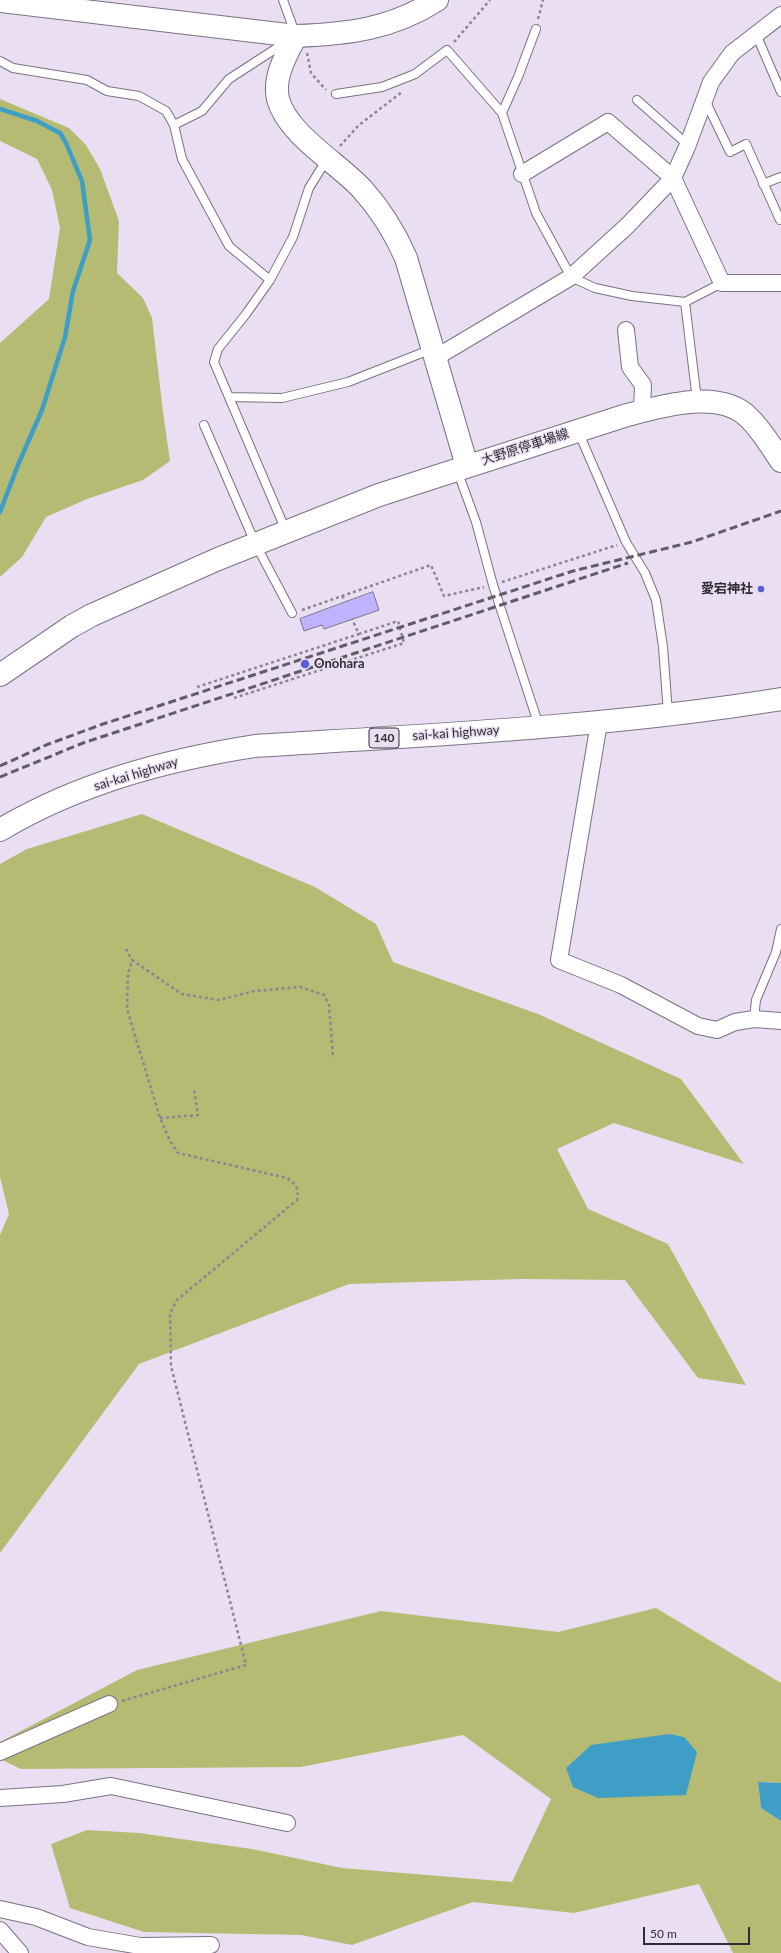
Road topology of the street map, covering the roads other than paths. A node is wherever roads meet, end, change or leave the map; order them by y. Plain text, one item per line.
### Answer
1 (283, 0) edge
2 (437, 0) edge
3 (0, 1) edge
4 (781, 15) edge
5 (536, 29) road end
6 (756, 34) junction
7 (299, 35) junction
8 (0, 61) edge
9 (781, 92) edge
10 (336, 94) road end
11 (704, 99) junction
12 (637, 100) dead end
13 (502, 113) junction
14 (174, 125) junction
15 (688, 145) junction
16 (328, 158) junction
17 (522, 174) junction
18 (781, 177) edge
19 (673, 178) junction
20 (763, 184) junction
21 (780, 220) dead end
22 (571, 277) junction
23 (270, 280) junction
24 (781, 283) edge
25 (722, 284) junction
26 (685, 302) junction
27 (626, 330) dead end
28 (434, 353) junction
29 (229, 397) junction
30 (698, 401) junction
31 (642, 411) junction
32 (204, 424) dead end
33 (578, 430) junction
34 (781, 459) edge
35 (462, 468) junction
36 (286, 532) junction
37 (256, 544) junction
38 (292, 613) road end
39 (0, 675) edge
40 (781, 699) edge
41 (668, 716) junction
42 (599, 723) junction
43 (539, 727) junction
44 (0, 830) edge
45 (781, 929) edge
46 (754, 1019) junction
47 (781, 1021) edge
48 (109, 1704) road end
49 (0, 1752) edge
50 (0, 1798) edge
51 (286, 1823) dead end
52 (0, 1909) edge
53 (0, 1930) edge
54 (211, 1945) dead end
55 (20, 1953) edge

1 - 7 lane
2 - 7 main road
3 - 7 main road
4 - 6 street
5 - 13 lane
6 - 9 lane
6 - 11 street
7 - 14 lane
7 - 16 main road
8 - 14 lane
10 - 13 lane
11 - 15 street
11 - 20 lane
12 - 15 lane
13 - 17 lane
14 - 23 lane
15 - 19 street
16 - 23 lane
16 - 28 main road
17 - 19 street
17 - 22 lane
18 - 20 lane
19 - 22 street
19 - 25 street
20 - 21 lane
22 - 26 lane
22 - 28 street
23 - 29 lane
24 - 25 street
25 - 26 lane
26 - 30 lane
27 - 31 street
28 - 29 lane
28 - 35 main road
29 - 36 lane
30 - 31 main road, 大野原停車場線
30 - 34 main road, 大野原停車場線
31 - 33 main road, 大野原停車場線
32 - 37 lane
33 - 35 main road, 大野原停車場線
33 - 41 lane
35 - 36 main road, 大野原停車場線
35 - 43 lane
36 - 37 main road, 大野原停車場線
37 - 38 lane
37 - 39 main road, 大野原停車場線
40 - 41 main road, sai-kai highway / 140
41 - 42 main road, sai-kai highway / 140
42 - 43 main road, sai-kai highway / 140
42 - 46 street
43 - 44 main road, sai-kai highway / 140
45 - 46 lane
46 - 47 street
48 - 49 street
50 - 51 street
52 - 54 street
53 - 55 street

